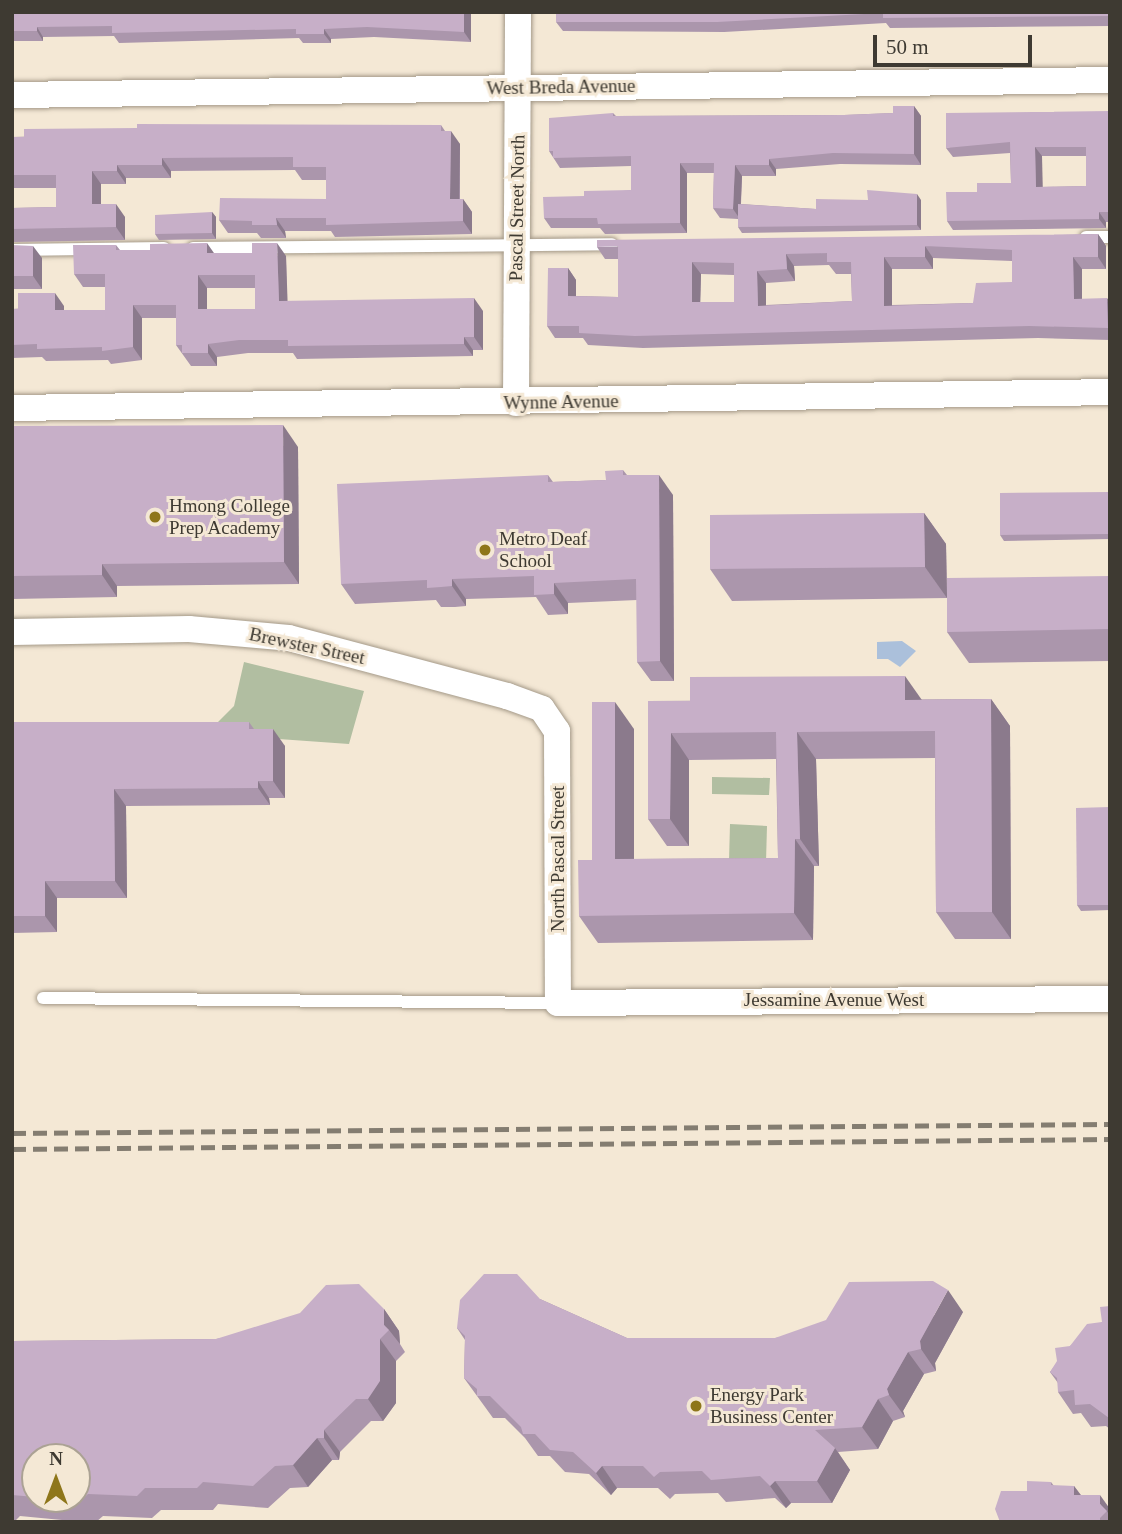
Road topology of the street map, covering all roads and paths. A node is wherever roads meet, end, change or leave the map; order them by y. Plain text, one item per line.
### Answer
1 (518, 12) edge
2 (1110, 80) edge
3 (519, 87) junction
4 (12, 95) edge
5 (1110, 237) edge
6 (1068, 238) edge
7 (625, 243) edge
8 (516, 245) junction
9 (12, 250) edge
10 (1110, 392) edge
11 (516, 403) junction
12 (12, 408) edge
13 (12, 632) edge
14 (550, 716) joint
15 (43, 998) dead end
16 (1110, 999) edge
17 (558, 1003) junction

1 - 3 street, Pascal Street North
2 - 3 street, West Breda Avenue
3 - 4 street, West Breda Avenue
3 - 8 street, Pascal Street North
5 - 6 lane
7 - 8 lane
8 - 9 lane
8 - 11 street, Pascal Street North
10 - 11 street, Wynne Avenue
11 - 12 street, Wynne Avenue
13 - 14 street, Brewster Street
14 - 17 street, North Pascal Street
15 - 17 lane
16 - 17 street, Jessamine Avenue West

